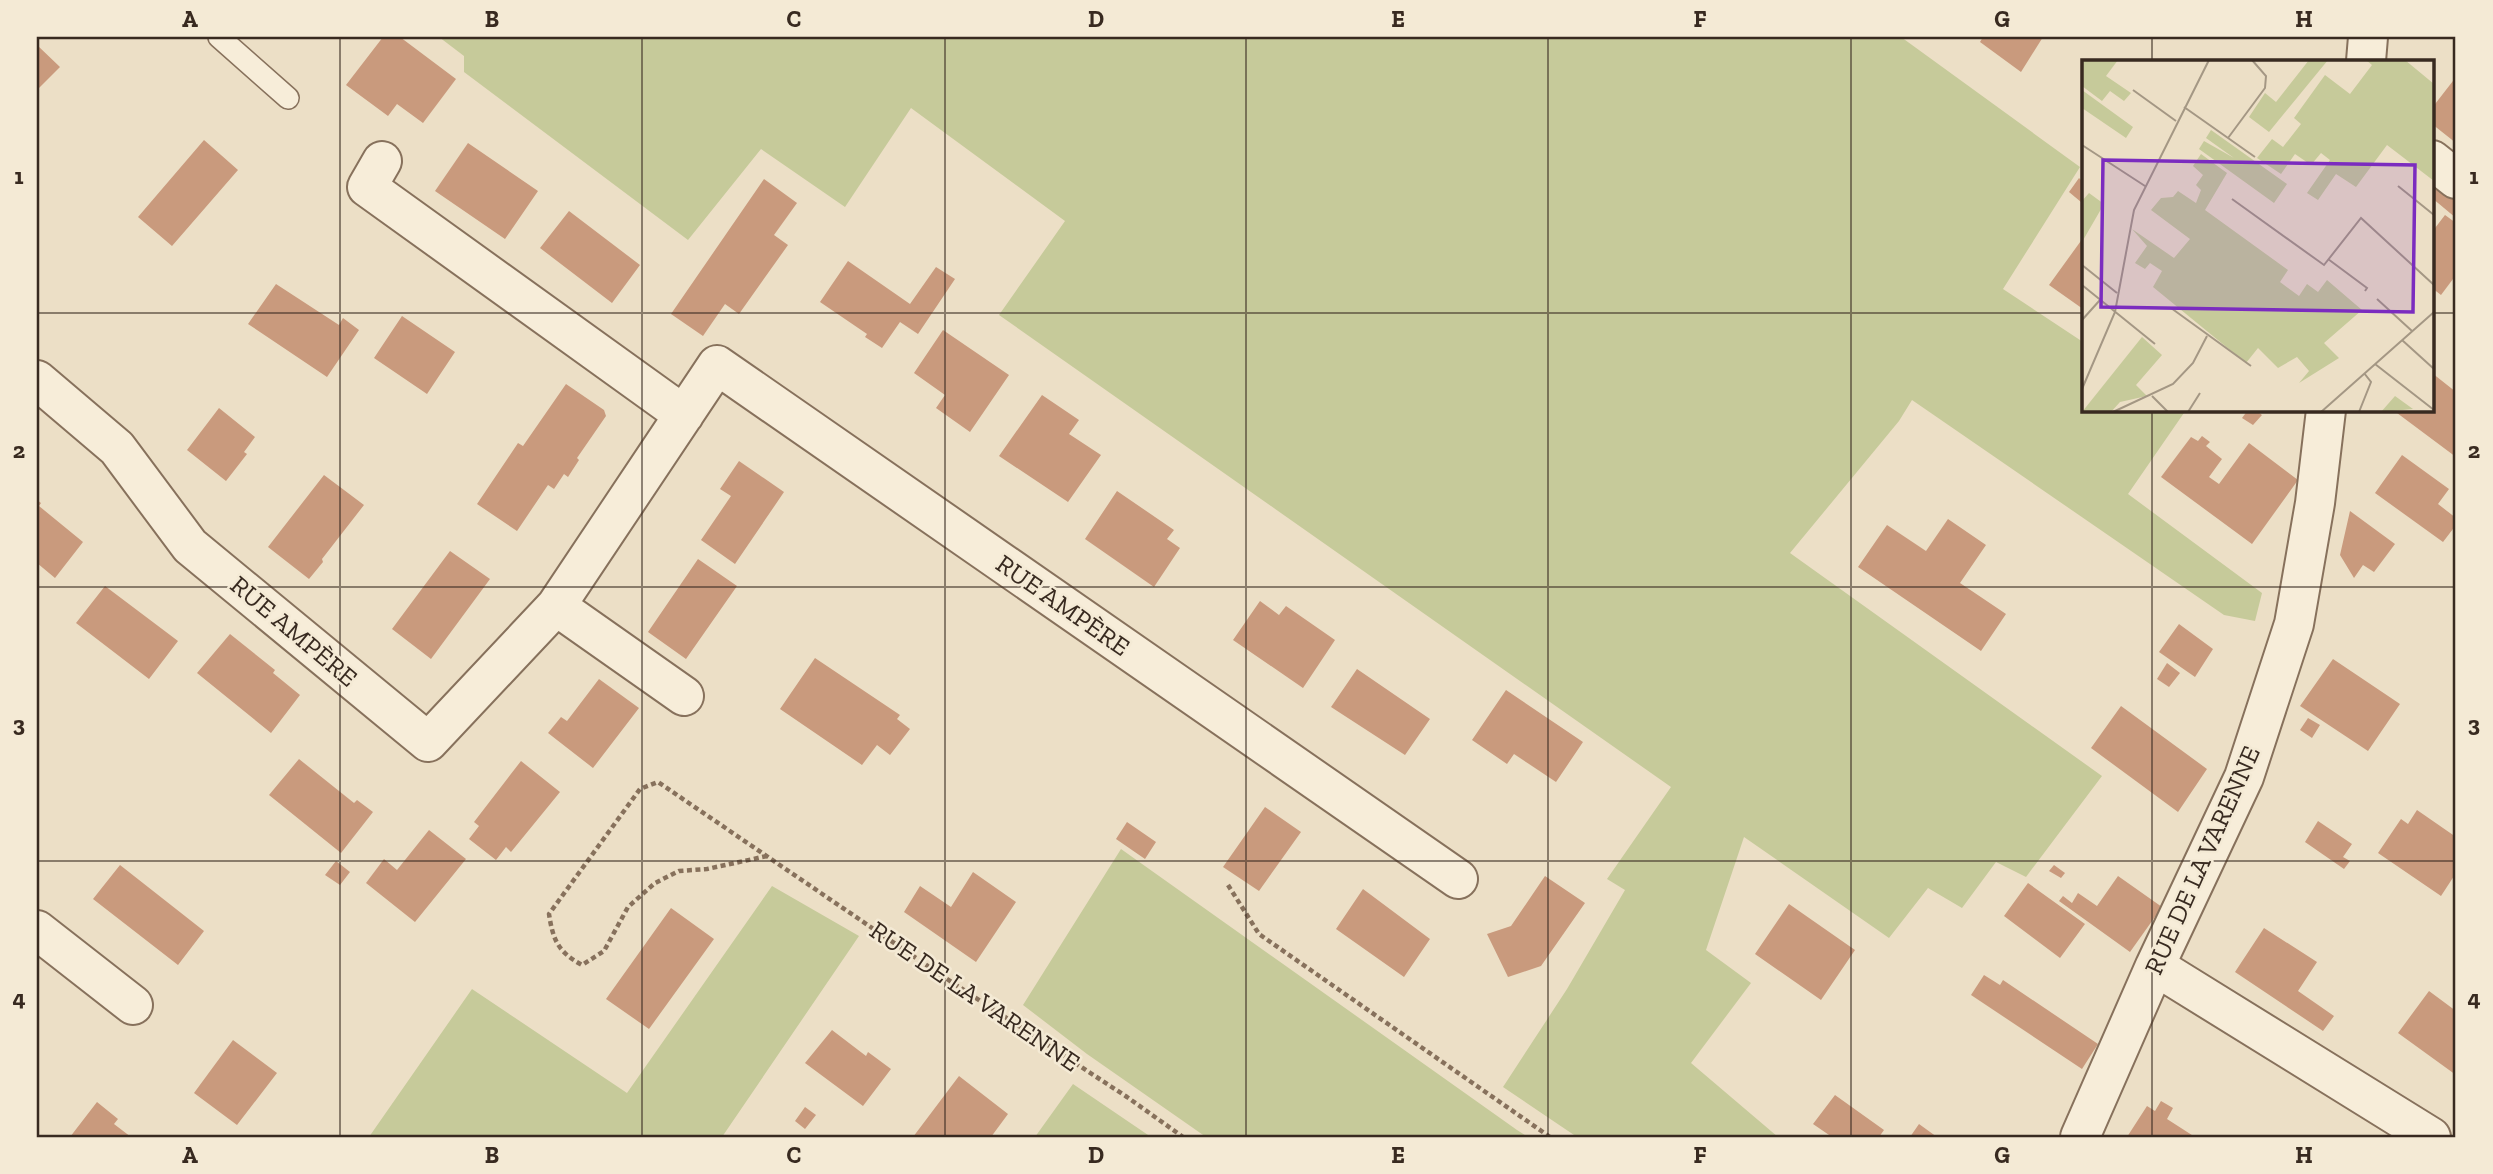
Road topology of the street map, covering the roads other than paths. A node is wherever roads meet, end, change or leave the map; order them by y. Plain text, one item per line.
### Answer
1 (219, 37) edge
2 (2368, 37) edge
3 (2366, 60) edge
4 (288, 98) dead end
5 (382, 160) dead end
6 (2434, 162) edge
7 (2456, 179) edge
8 (37, 380) edge
9 (2326, 411) edge
10 (684, 415) junction
11 (556, 606) junction
12 (684, 696) dead end
13 (1458, 879) dead end
14 (37, 930) edge
15 (2155, 966) junction
16 (133, 1005) dead end
17 (2080, 1137) edge
18 (2431, 1137) edge

1 - 4 lane
2 - 3 street
5 - 10 street
6 - 7 street
8 - 11 street, RUE AMPÈRE
9 - 15 street, RUE DE LA VARENNE
10 - 11 street, RUE AMPÈRE
10 - 13 street, RUE AMPÈRE
11 - 12 street
14 - 16 street
15 - 17 street, RUE DE LA VARENNE
15 - 18 street

